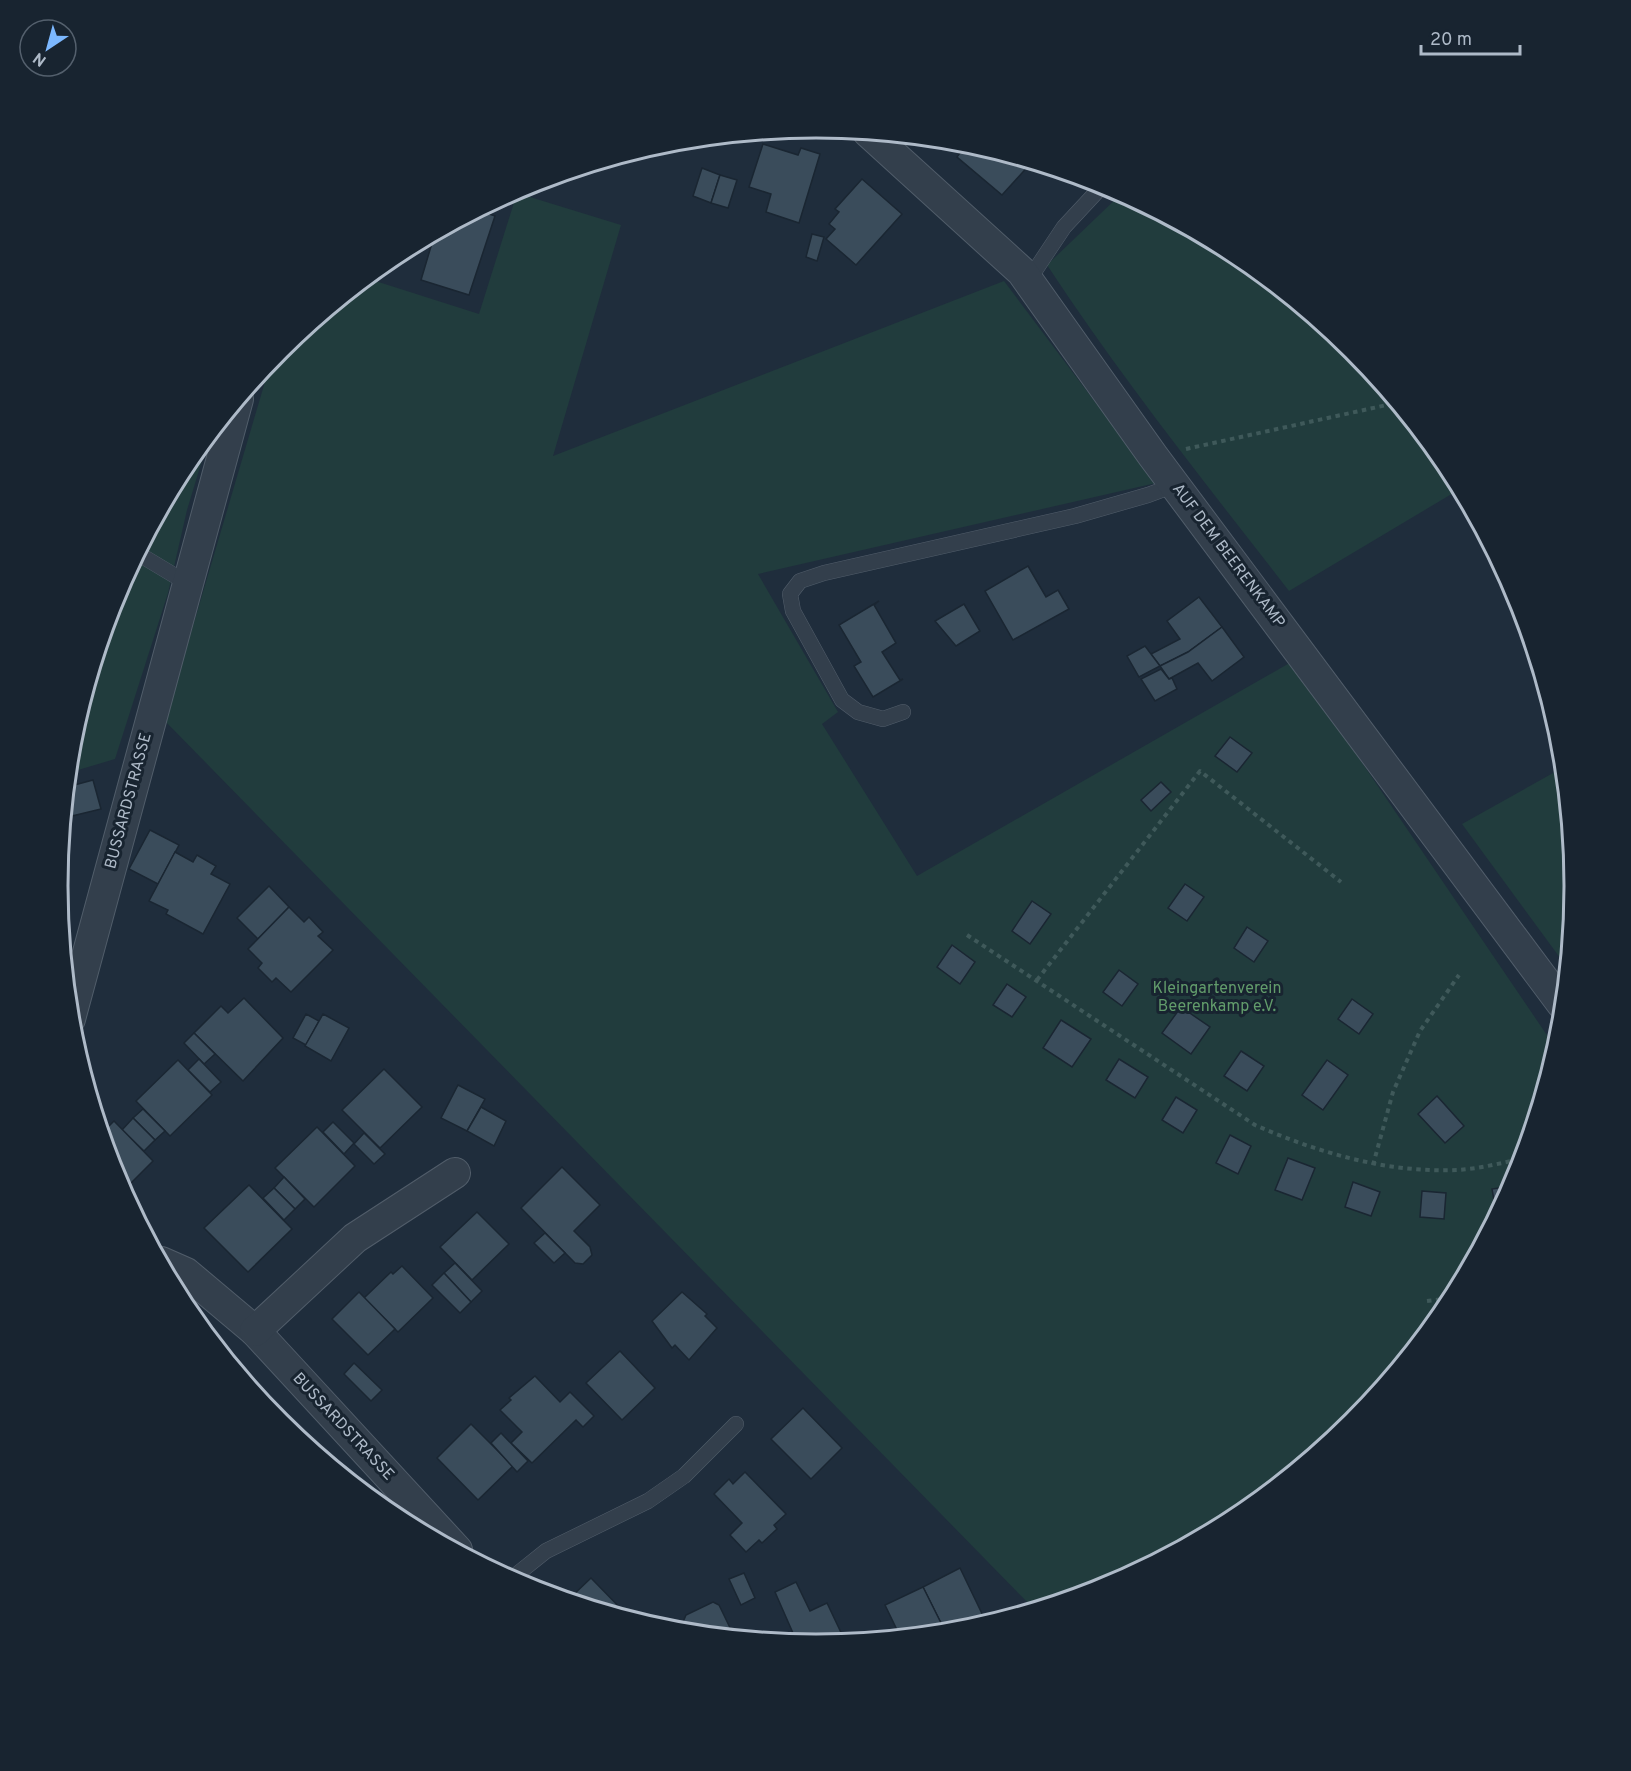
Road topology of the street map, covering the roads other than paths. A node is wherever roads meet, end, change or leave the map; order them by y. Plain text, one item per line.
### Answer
1 (877, 140) edge
2 (1097, 192) edge
3 (1028, 280) junction
4 (233, 416) edge
5 (1175, 485) junction
6 (144, 557) edge
7 (187, 584) junction
8 (903, 712) dead end
9 (1555, 995) edge
10 (76, 996) edge
11 (455, 1173) dead end
12 (173, 1267) edge
13 (255, 1331) junction
14 (736, 1424) dead end
15 (442, 1533) edge
16 (519, 1572) edge

1 - 3 street, AUF DEM BEERENKAMP
2 - 3 lane
3 - 5 street, AUF DEM BEERENKAMP
4 - 7 street, BUSSARDSTRASSE
5 - 8 lane
5 - 9 street, AUF DEM BEERENKAMP
6 - 7 lane
7 - 10 street, BUSSARDSTRASSE
11 - 13 street
12 - 13 street, BUSSARDSTRASSE
13 - 15 street, BUSSARDSTRASSE
14 - 16 lane

